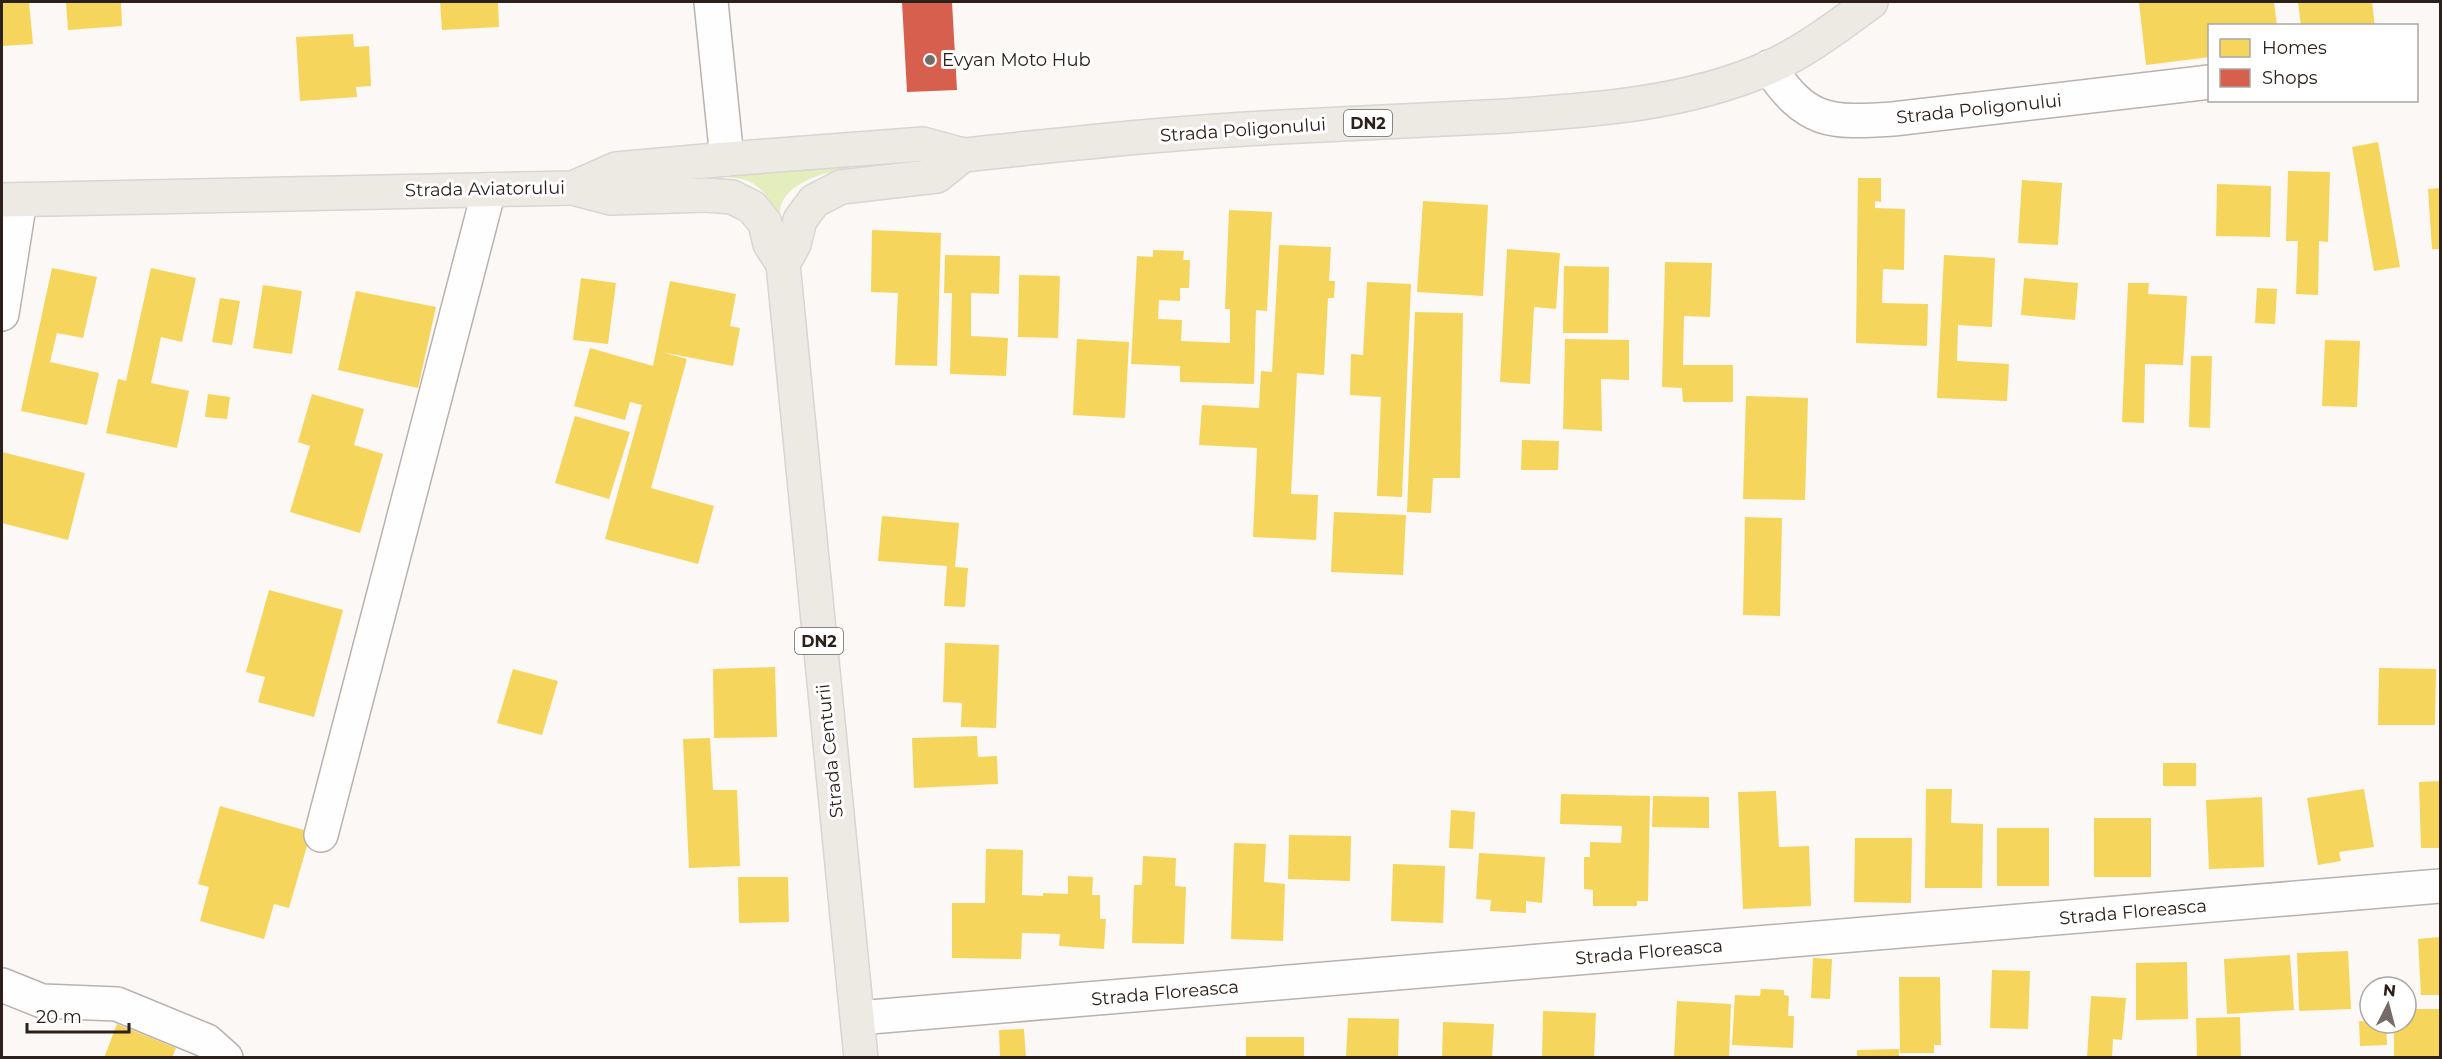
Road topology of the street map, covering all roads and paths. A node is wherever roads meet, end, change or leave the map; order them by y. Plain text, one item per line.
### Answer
1 (711, 2) edge
2 (1870, 2) edge
3 (1769, 67) junction
4 (2208, 82) edge
5 (963, 154) junction
6 (727, 159) junction
7 (573, 188) junction
8 (489, 190) junction
9 (11, 200) edge
10 (783, 264) junction
11 (2, 314) edge
12 (321, 835) dead end
13 (2440, 886) edge
14 (2, 985) edge
15 (858, 1018) junction
16 (226, 1058) edge
17 (861, 1058) edge

1 - 6 street
2 - 3 main road, Strada Poligonului / DN2
3 - 4 street, Strada Poligonului
3 - 5 main road, Strada Poligonului / DN2
5 - 6 main road, Strada Aviatorului
5 - 10 main road
6 - 7 main road, Strada Aviatorului
7 - 8 main road, Strada Aviatorului
7 - 10 main road, Strada Centurii / DN2
8 - 9 main road, Strada Aviatorului
8 - 12 street
9 - 11 street
10 - 15 main road, Strada Centurii / DN2
13 - 15 street, Strada Floreasca
14 - 16 street
15 - 17 main road, Strada Centurii / DN2

